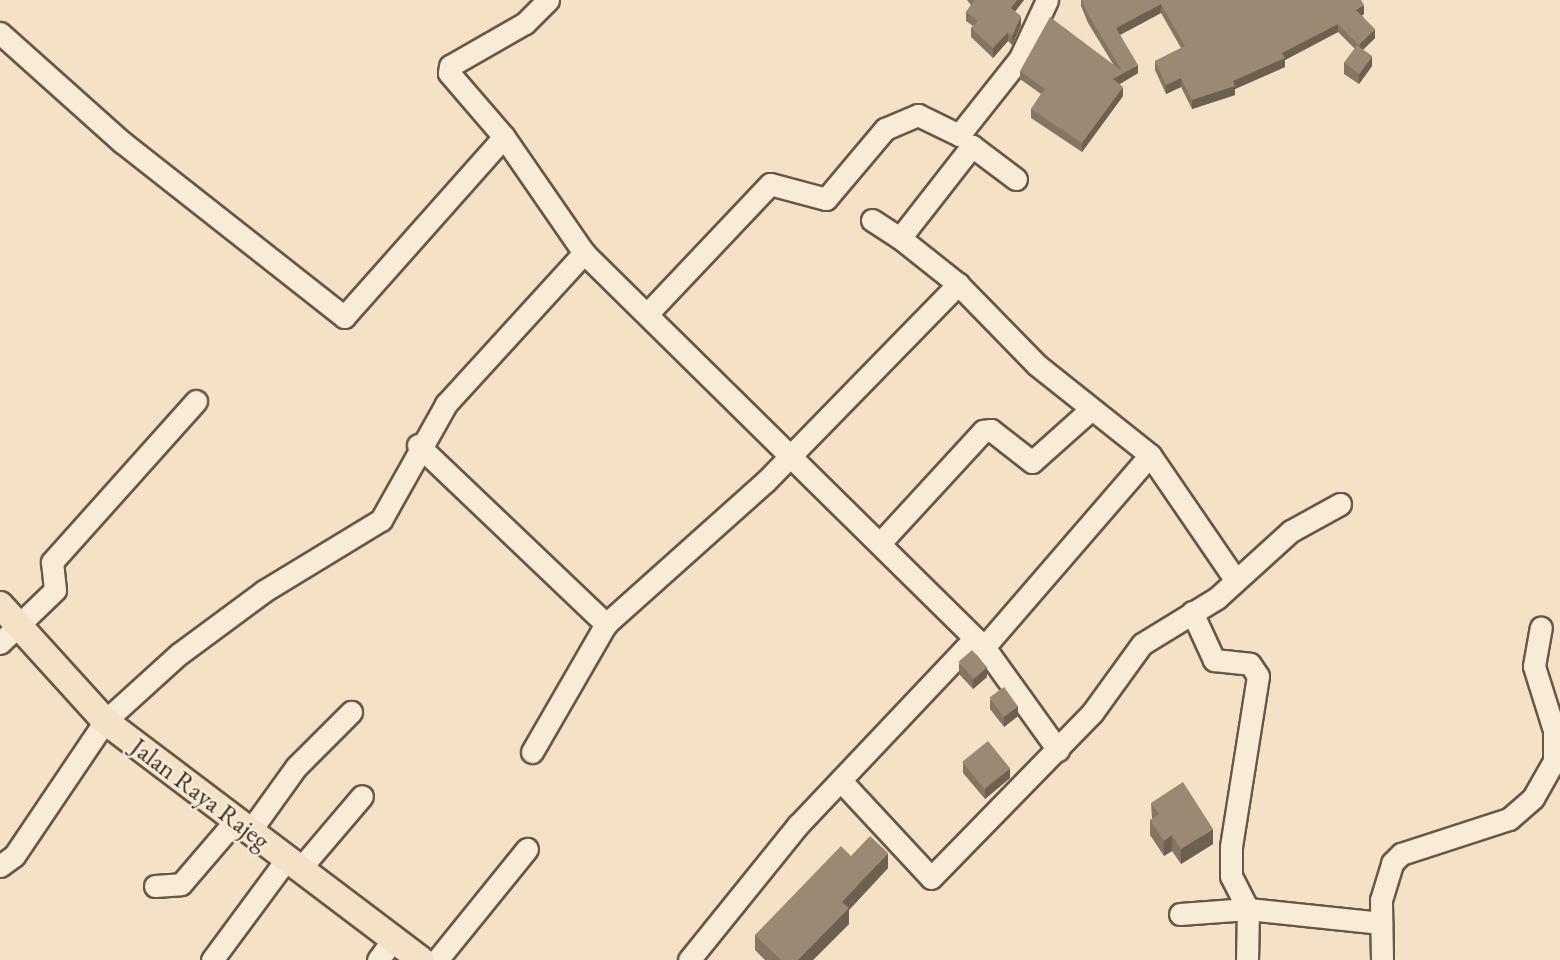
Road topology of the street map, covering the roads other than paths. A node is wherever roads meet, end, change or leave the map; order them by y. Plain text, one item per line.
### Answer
1 (548, 0) edge
2 (1047, 0) edge
3 (0, 33) edge
4 (504, 137) junction
5 (966, 141) junction
6 (1016, 179) dead end
7 (872, 220) dead end
8 (900, 238) junction
9 (584, 253) junction
10 (958, 284) junction
11 (647, 314) junction
12 (196, 401) dead end
13 (1089, 411) junction
14 (418, 445) junction
15 (1150, 456) junction
16 (790, 457) junction
17 (1340, 504) dead end
18 (881, 542) junction
19 (1235, 579) junction
20 (1192, 612) junction
21 (5, 624) edge
22 (606, 624) junction
23 (1541, 628) dead end
24 (979, 643) junction
25 (351, 712) dead end
26 (106, 722) junction
27 (1058, 750) junction
28 (532, 752) dead end
29 (841, 781) junction
30 (362, 796) dead end
31 (242, 826) junction
32 (527, 849) dead end
33 (292, 865) junction
34 (0, 866) edge
35 (155, 886) dead end
36 (1248, 909) junction
37 (1180, 914) dead end
38 (1381, 923) junction
39 (385, 950) edge
40 (212, 960) edge
41 (421, 960) edge
42 (437, 960) edge
43 (689, 960) edge
44 (1247, 960) edge
45 (1382, 960) edge

1 - 4 street
2 - 5 street
3 - 4 street
4 - 9 street
5 - 6 street
5 - 8 street
5 - 11 street
7 - 8 street
8 - 10 street
9 - 11 street
9 - 14 street
10 - 13 street
10 - 16 street
11 - 16 street
12 - 21 street
13 - 15 street
13 - 18 street
14 - 22 street
14 - 26 street
15 - 19 street
15 - 24 street
16 - 18 street
16 - 22 street
17 - 19 street
18 - 24 street
19 - 20 street
20 - 27 street
20 - 36 street
21 - 26 main road, Jalan Raya Rajeg
22 - 28 street
23 - 38 street
24 - 27 street
24 - 29 street
25 - 31 street
26 - 31 main road, Jalan Raya Rajeg
26 - 34 street
27 - 29 street
29 - 43 street
30 - 33 street
31 - 33 main road, Jalan Raya Rajeg
31 - 35 street
32 - 42 street
33 - 39 main road, Jalan Raya Rajeg
33 - 40 street
36 - 37 street
36 - 38 street
36 - 44 street
38 - 45 street
39 - 41 main road, Jalan Raya Rajeg

